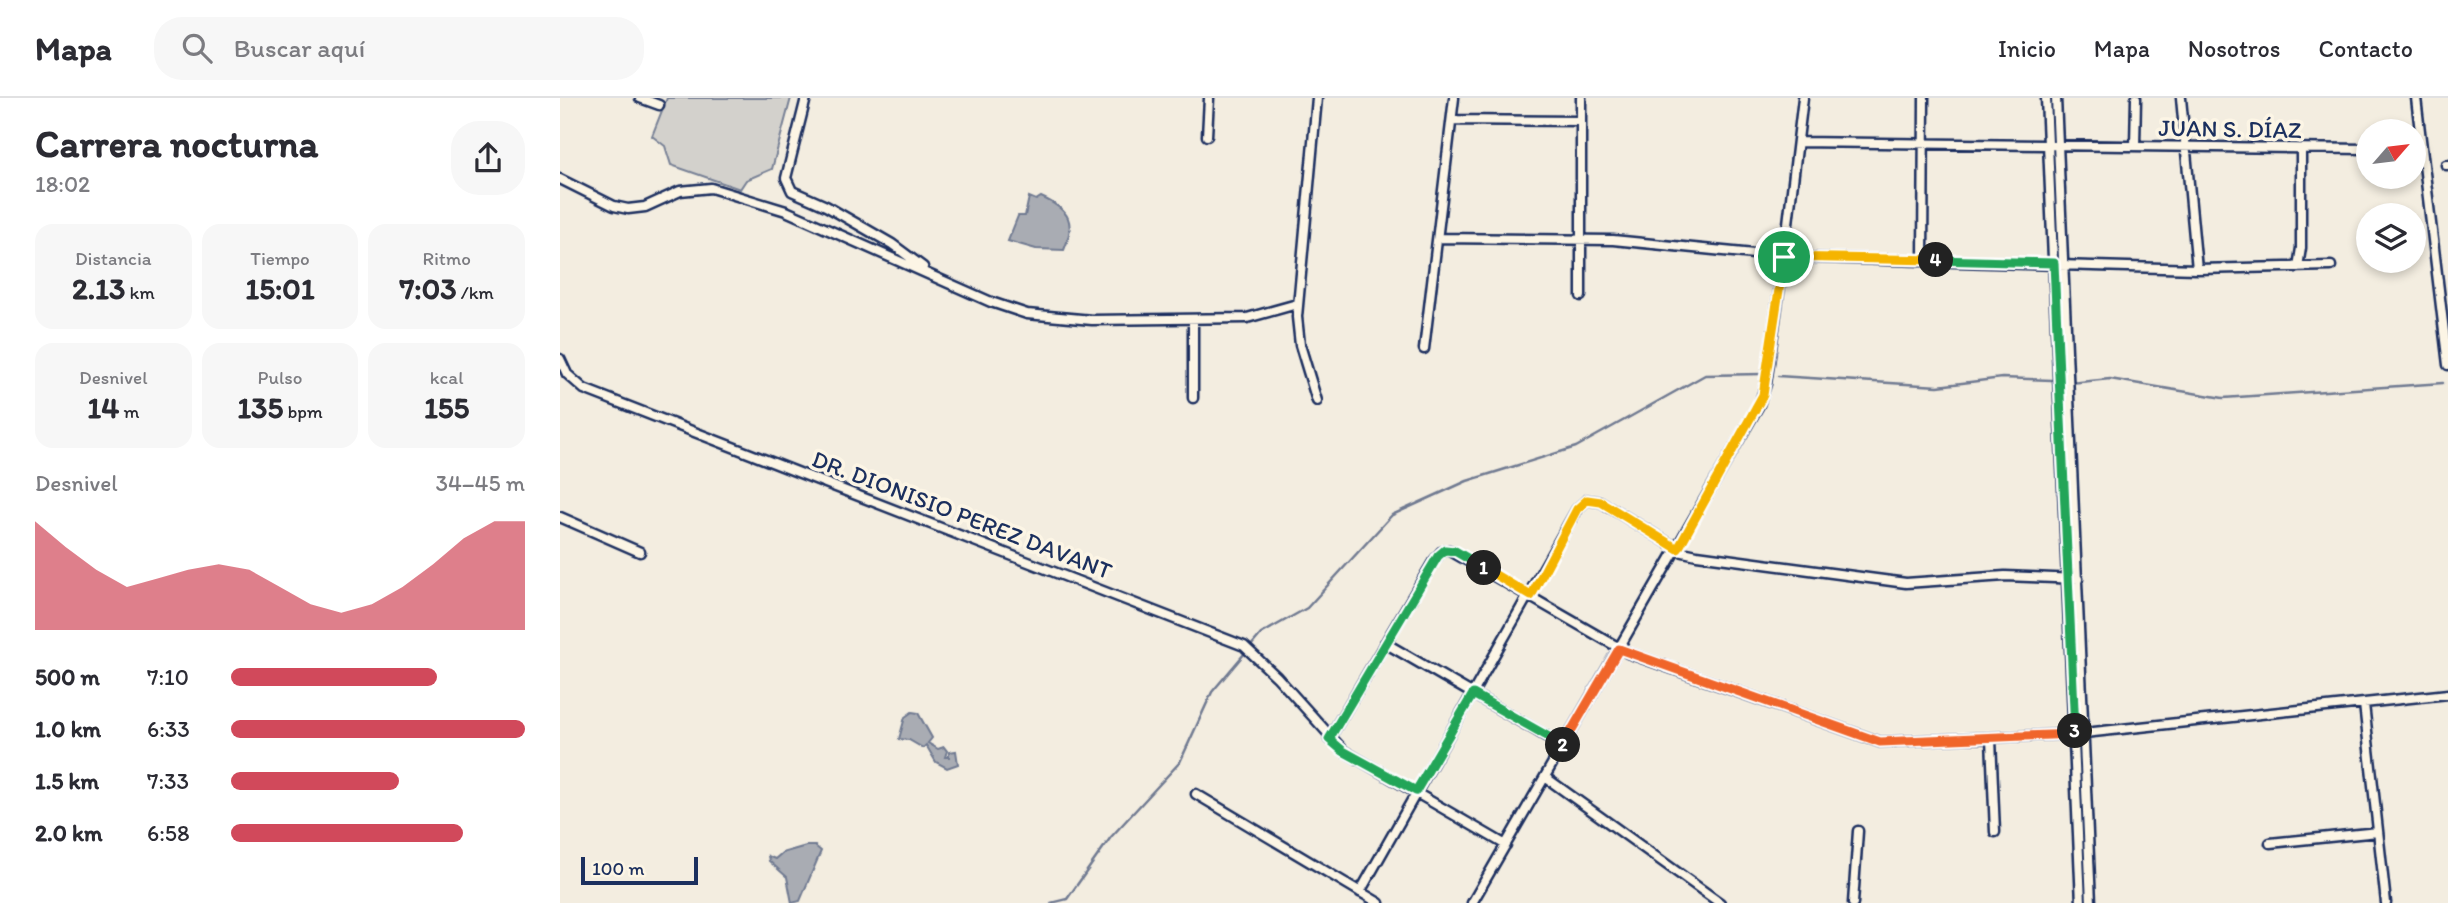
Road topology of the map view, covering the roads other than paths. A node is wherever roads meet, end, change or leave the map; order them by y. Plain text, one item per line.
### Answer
1 (640, 98) edge
2 (806, 98) edge
3 (1209, 98) edge
4 (1317, 98) edge
5 (1454, 98) edge
6 (1581, 98) edge
7 (1803, 98) edge
8 (1924, 98) edge
9 (2046, 98) edge
10 (2056, 98) edge
11 (2136, 98) edge
12 (2181, 98) edge
13 (2416, 98) edge
14 (659, 105) dead end
15 (2417, 119) edge
16 (1452, 120) junction
17 (1581, 121) junction
18 (1208, 136) dead end
19 (1798, 142) junction
20 (1924, 142) junction
21 (2049, 143) junction
22 (2135, 146) junction
23 (2184, 148) junction
24 (2301, 149) junction
25 (2356, 149) edge
26 (560, 179) edge
27 (2424, 189) edge
28 (1439, 238) junction
29 (1580, 241) junction
30 (1784, 257) junction
31 (1923, 260) junction
32 (2054, 263) junction
33 (2331, 266) dead end
34 (2298, 267) junction
35 (2197, 269) junction
36 (932, 275) junction
37 (1581, 296) dead end
38 (1297, 304) junction
39 (1193, 319) junction
40 (1424, 349) dead end
41 (560, 359) edge
42 (2448, 365) edge
43 (1193, 398) dead end
44 (1317, 401) dead end
45 (560, 517) edge
46 (1678, 549) junction
47 (640, 552) dead end
48 (2068, 579) junction
49 (2078, 579) junction
50 (1531, 596) junction
51 (1385, 643) junction
52 (1619, 649) junction
53 (1473, 694) junction
54 (2448, 694) edge
55 (2364, 704) junction
56 (2075, 734) junction
57 (1991, 738) junction
58 (1329, 739) junction
59 (1563, 746) junction
60 (1545, 777) junction
61 (1416, 791) junction
62 (1196, 794) dead end
63 (1858, 831) dead end
64 (1995, 832) dead end
65 (2378, 832) junction
66 (2270, 843) dead end
67 (1506, 845) junction
68 (1360, 892) junction
69 (1379, 903) edge
70 (1472, 903) edge
71 (1720, 903) edge
72 (1853, 903) edge
73 (2081, 903) edge
74 (2091, 903) edge
75 (2386, 903) edge

1 - 14 street
2 - 36 street
3 - 18 street
4 - 38 street
5 - 16 street
6 - 17 street
7 - 19 street
8 - 20 street
9 - 21 street
10 - 49 street
11 - 22 street
12 - 23 street
13 - 15 street
16 - 17 street
16 - 28 street
17 - 29 street
19 - 20 street, JUAN S. DÍAZ
19 - 30 street
20 - 21 street, JUAN S. DÍAZ
20 - 31 street
21 - 22 street, JUAN S. DÍAZ
21 - 32 street
22 - 23 street, JUAN S. DÍAZ
23 - 24 street, JUAN S. DÍAZ
23 - 35 street
24 - 25 street, JUAN S. DÍAZ
24 - 34 street
26 - 36 street
27 - 42 street
28 - 29 street
28 - 40 street
29 - 30 street
29 - 37 street
30 - 31 street
30 - 46 street
31 - 32 street
32 - 35 street
32 - 48 street
33 - 34 street
34 - 35 street
36 - 39 street
38 - 39 street
38 - 44 street
39 - 43 street
41 - 58 street, DR. DIONISIO PEREZ DAVANT
45 - 47 street
46 - 48 street
46 - 50 street
46 - 52 street
48 - 49 street
48 - 56 street
49 - 74 street
50 - 51 street
50 - 52 street
50 - 53 street
51 - 53 street
51 - 58 street
52 - 57 street
52 - 59 street
53 - 59 street
53 - 61 street
54 - 55 street
55 - 56 street
55 - 65 street
56 - 57 street
56 - 73 street
57 - 64 street
58 - 61 street, DR. DIONISIO PEREZ DAVANT
59 - 60 street
60 - 67 street
60 - 71 street
61 - 67 street, DR. DIONISIO PEREZ DAVANT
61 - 68 street
62 - 68 street
63 - 72 street
65 - 66 street
65 - 75 street
67 - 70 street
68 - 69 street

